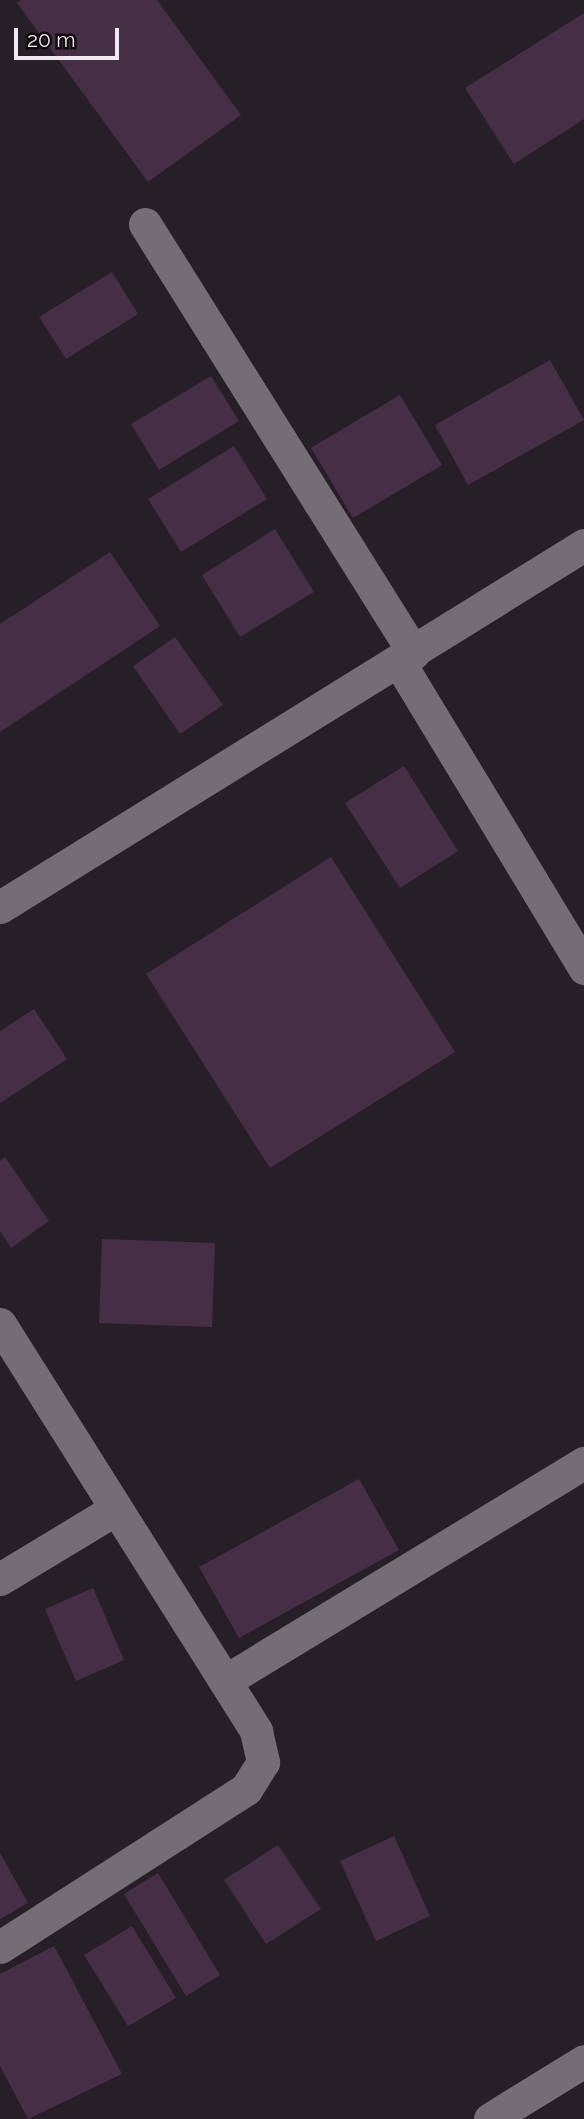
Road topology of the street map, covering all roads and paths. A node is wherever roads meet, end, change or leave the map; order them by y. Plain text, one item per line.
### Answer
1 (145, 224) dead end
2 (584, 545) edge
3 (406, 658) junction
4 (0, 906) edge
5 (584, 968) edge
6 (0, 1324) edge
7 (584, 1463) edge
8 (114, 1510) junction
9 (0, 1579) edge
10 (225, 1681) junction
11 (0, 1947) edge
12 (584, 2061) edge
13 (490, 2119) edge

1 - 3 street
2 - 3 street
3 - 4 street
3 - 5 street
6 - 8 street
7 - 10 street
8 - 9 street
8 - 10 street
10 - 11 street
12 - 13 street

